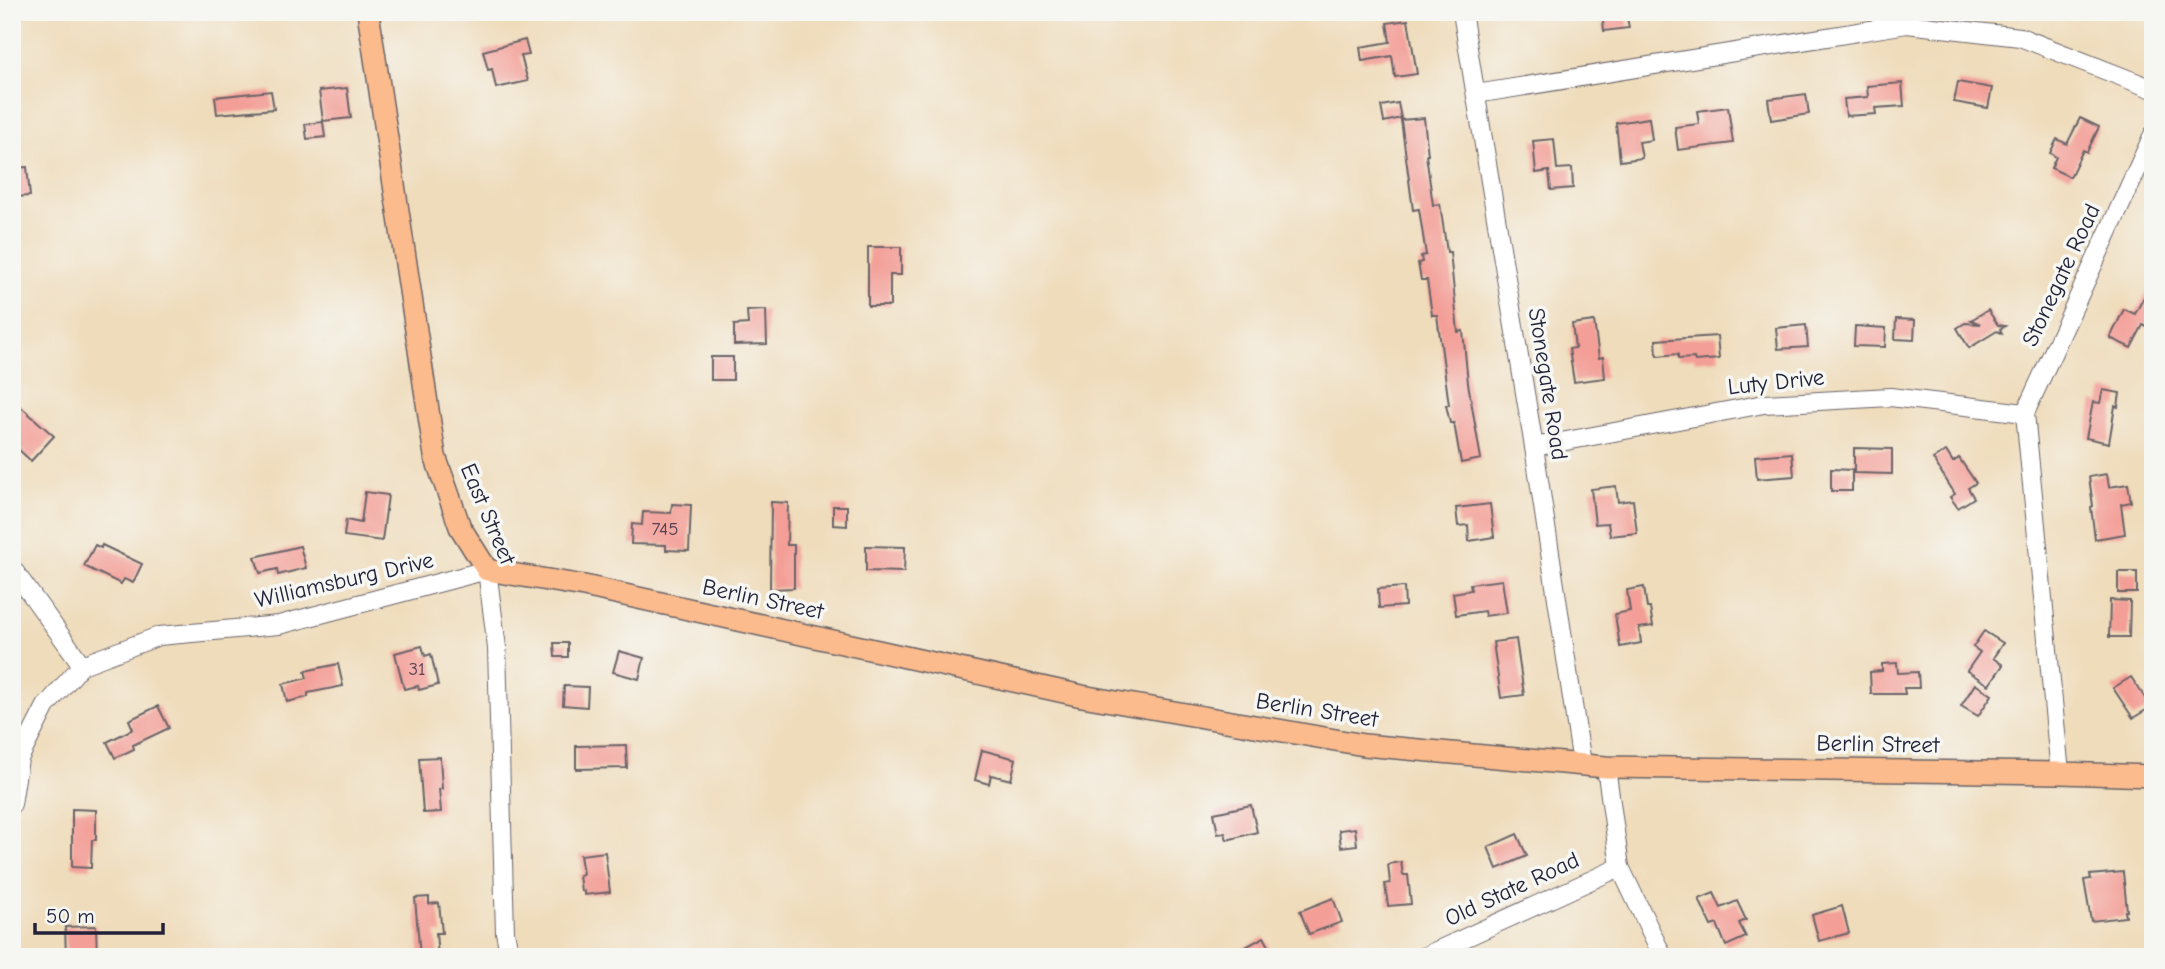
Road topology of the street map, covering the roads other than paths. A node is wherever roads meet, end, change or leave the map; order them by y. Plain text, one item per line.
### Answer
1 (368, 12) edge
2 (1462, 12) edge
3 (2153, 89) edge
4 (1476, 94) junction
5 (2153, 135) edge
6 (2025, 413) junction
7 (1534, 447) junction
8 (12, 568) edge
9 (487, 570) junction
10 (82, 665) junction
11 (1582, 764) junction
12 (1606, 767) junction
13 (2060, 773) junction
14 (2153, 776) edge
15 (12, 804) edge
16 (1620, 867) junction
17 (510, 957) edge
18 (1423, 957) edge
19 (1663, 957) edge

1 - 9 main road, East Street
2 - 4 street, Stonegate Road
3 - 4 street
4 - 7 street, Stonegate Road
5 - 6 street, Stonegate Road
6 - 7 street, Luty Drive
6 - 13 street
7 - 11 street, Stonegate Road
8 - 10 street
9 - 10 street, Williamsburg Drive
9 - 11 main road, Berlin Street
9 - 17 street, East Street
10 - 15 street, Williamsburg Drive
11 - 12 main road, Berlin Street
12 - 13 main road, Berlin Street
12 - 16 street
13 - 14 main road, Berlin Street
16 - 18 street, Old State Road
16 - 19 street

